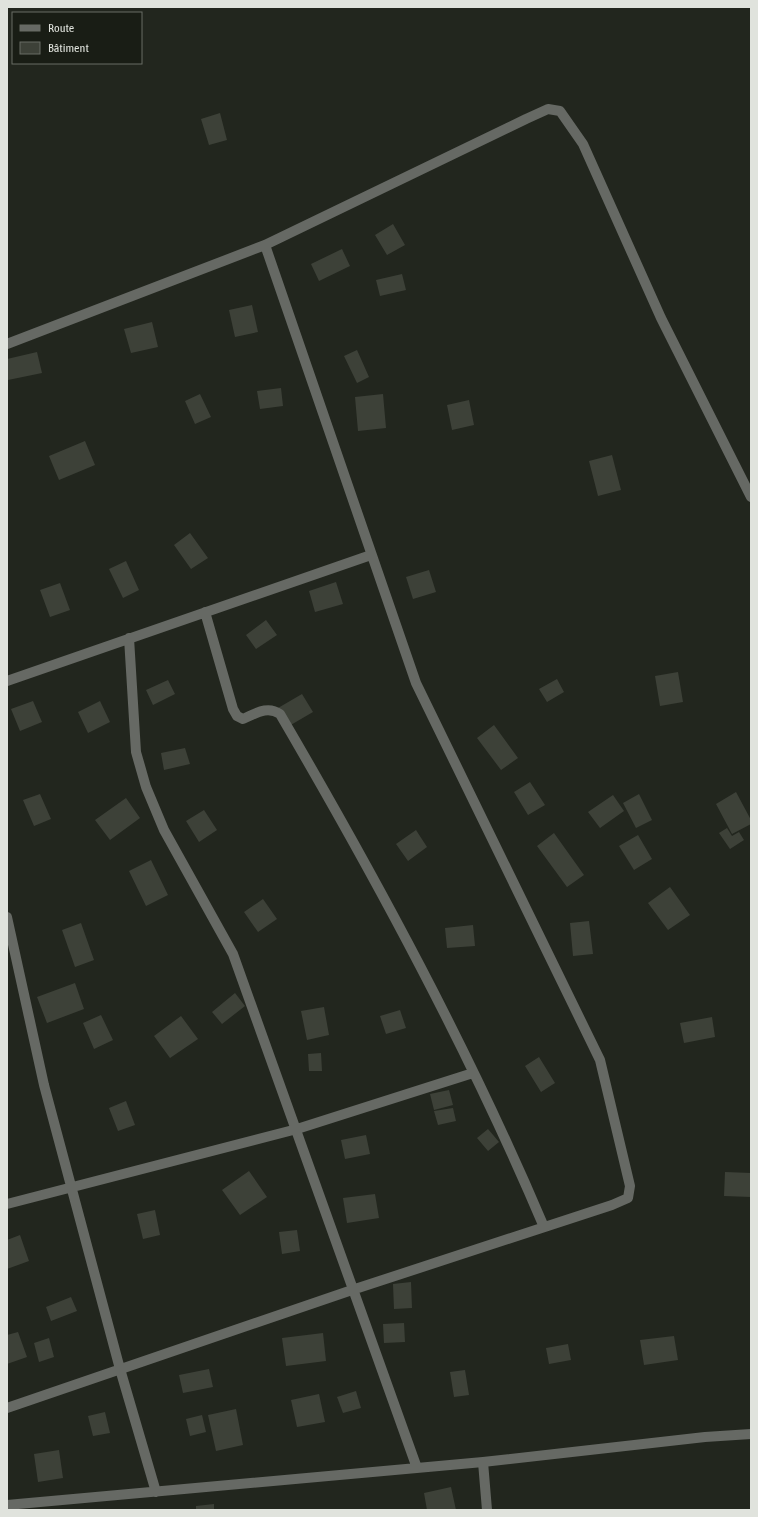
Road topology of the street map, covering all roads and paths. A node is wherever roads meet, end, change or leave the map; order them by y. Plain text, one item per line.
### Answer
1 (265, 244) junction
2 (7, 344) edge
3 (751, 497) edge
4 (371, 555) junction
5 (205, 612) junction
6 (130, 638) junction
7 (7, 681) edge
8 (7, 917) edge
9 (473, 1073) junction
10 (297, 1129) junction
11 (71, 1188) junction
12 (7, 1204) edge
13 (544, 1227) junction
14 (352, 1290) junction
15 (120, 1370) junction
16 (7, 1408) edge
17 (751, 1434) edge
18 (483, 1462) junction
19 (417, 1468) junction
20 (156, 1492) junction
21 (7, 1505) edge
22 (488, 1510) edge

1 - 2 street
1 - 3 street
1 - 4 street
4 - 5 street
4 - 13 street
5 - 6 street
5 - 9 street
6 - 7 street
6 - 10 street
8 - 11 street
9 - 10 street
9 - 13 street
10 - 11 street
10 - 14 street
11 - 12 street
11 - 15 street
13 - 14 street
14 - 15 street
14 - 19 street
15 - 16 street
15 - 20 street
17 - 18 street
18 - 19 street
18 - 22 street
19 - 20 street
20 - 21 street

